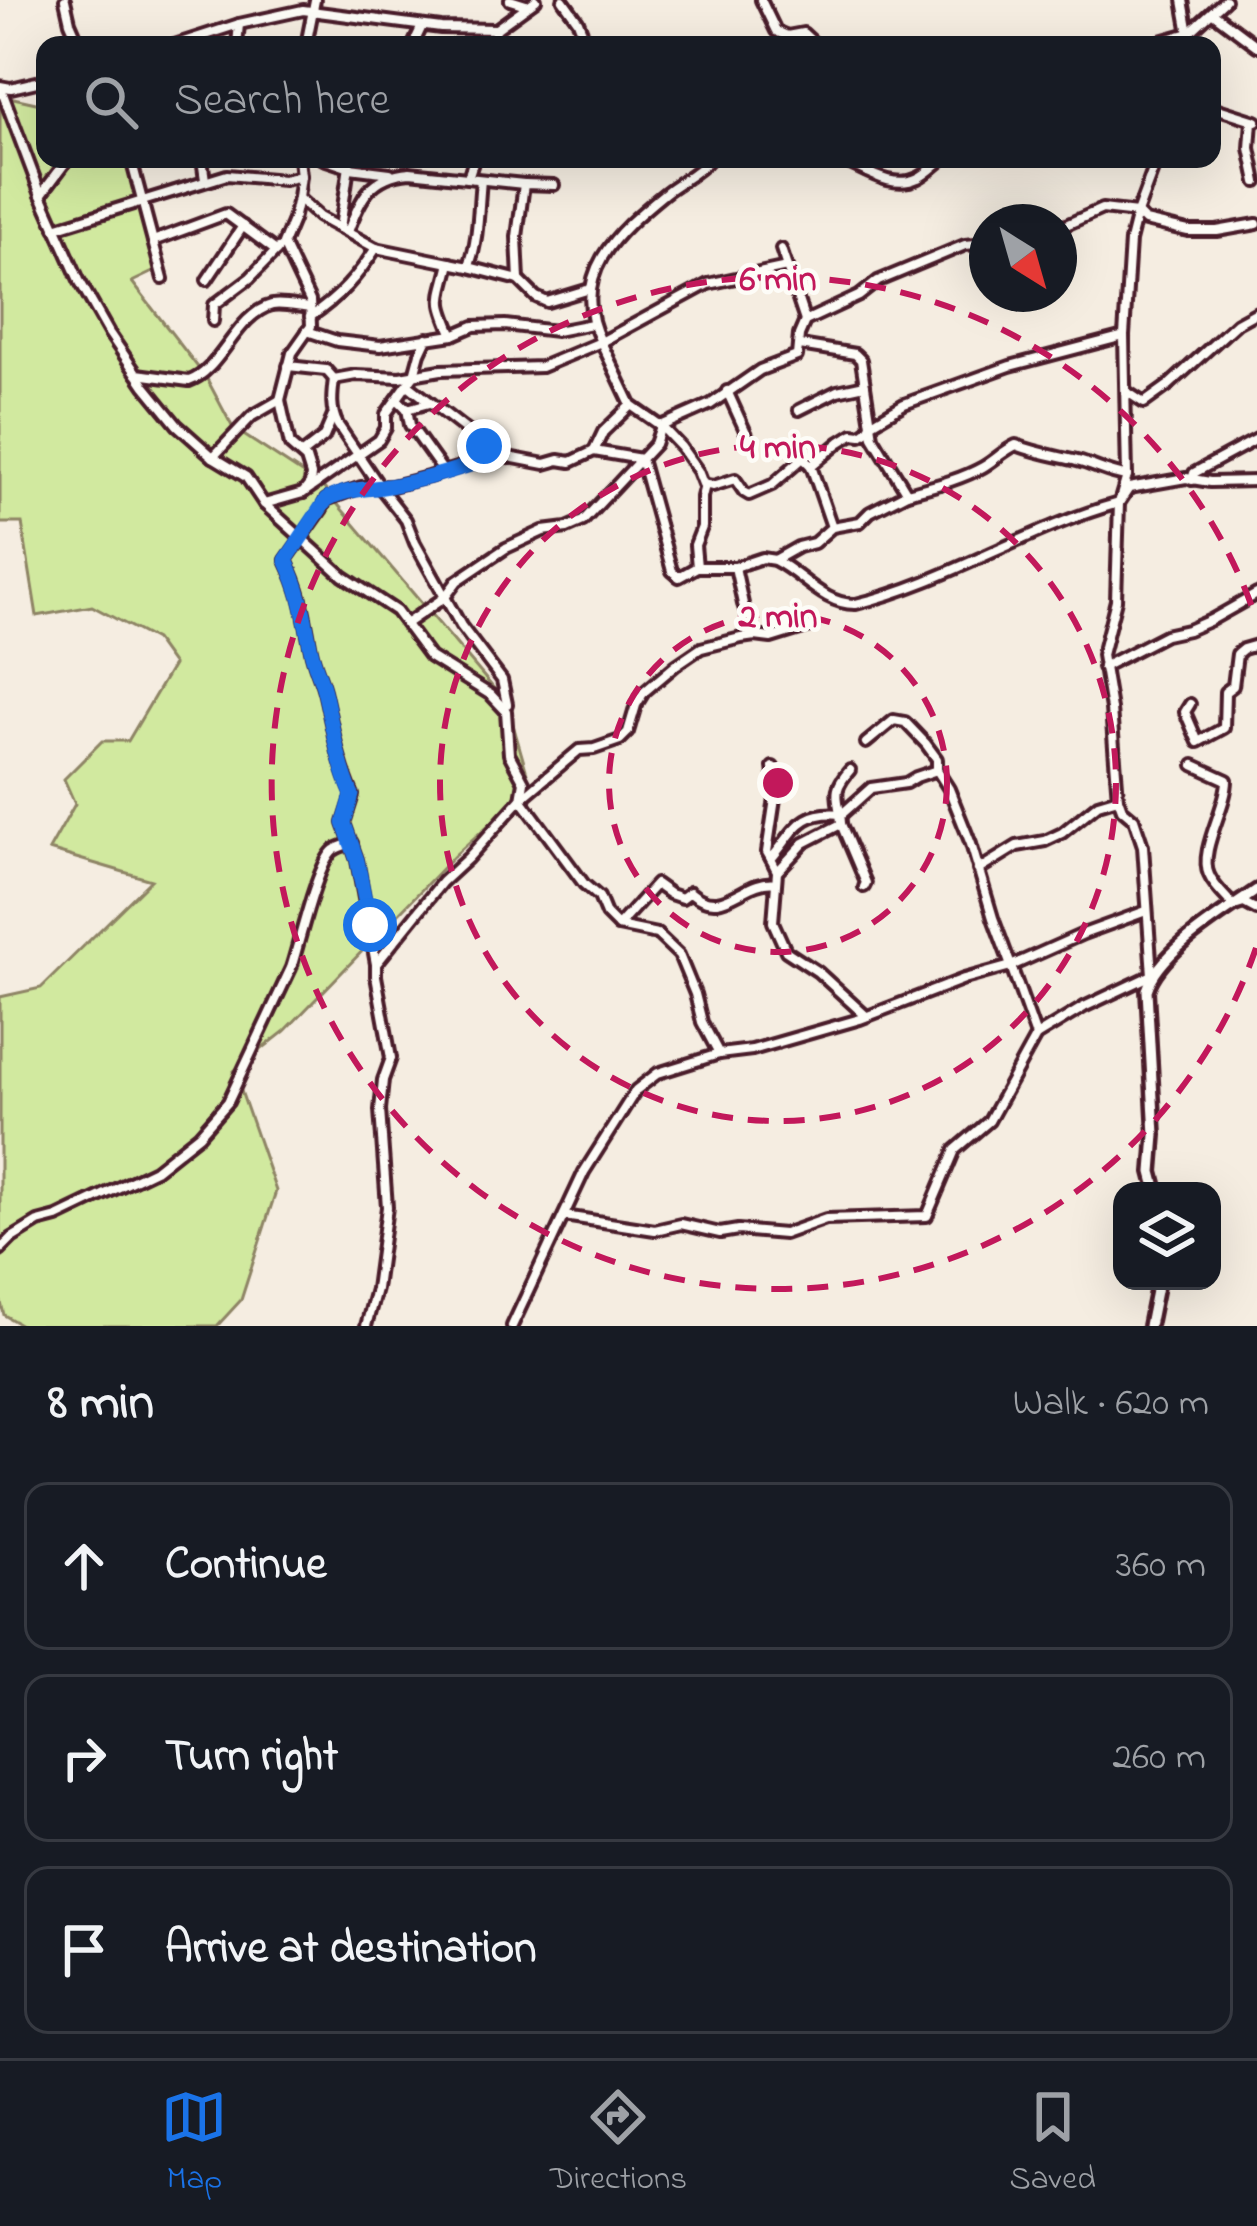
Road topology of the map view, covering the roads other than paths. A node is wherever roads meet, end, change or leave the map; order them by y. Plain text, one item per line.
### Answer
1 (64, 0) edge
2 (510, 0) edge
3 (563, 0) edge
4 (760, 0) edge
5 (1184, 0) edge
6 (1225, 0) edge
7 (531, 3) edge
8 (314, 5) edge
9 (1213, 13) junction
10 (238, 24) junction
11 (422, 26) junction
12 (496, 29) junction
13 (1189, 33) junction
14 (76, 36) edge
15 (206, 36) edge
16 (237, 36) edge
17 (307, 36) edge
18 (417, 36) edge
19 (494, 36) edge
20 (584, 36) edge
21 (787, 36) edge
22 (1178, 36) edge
23 (1190, 36) edge
24 (1257, 46) edge
25 (36, 82) edge
26 (1221, 110) edge
27 (1255, 121) edge
28 (61, 168) edge
29 (134, 168) edge
30 (203, 168) edge
31 (300, 168) edge
32 (350, 168) edge
33 (371, 168) edge
34 (472, 168) edge
35 (700, 168) edge
36 (867, 168) edge
37 (931, 168) edge
38 (1154, 168) edge
39 (392, 173) junction
40 (301, 176) junction
41 (468, 178) junction
42 (481, 179) junction
43 (205, 180) junction
44 (1257, 182) edge
45 (524, 184) junction
46 (554, 185) dead end
47 (41, 195) junction
48 (298, 198) junction
49 (143, 200) junction
50 (1137, 213) junction
51 (1077, 220) edge
52 (1257, 224) edge
53 (244, 226) junction
54 (56, 228) junction
55 (344, 230) junction
56 (153, 241) junction
57 (969, 244) edge
58 (279, 248) junction
59 (376, 248) junction
60 (781, 249) dead end
61 (451, 263) junction
62 (469, 267) junction
63 (788, 267) junction
64 (163, 279) dead end
65 (207, 280) dead end
66 (519, 280) junction
67 (590, 289) junction
68 (310, 312) junction
69 (1257, 312) edge
70 (213, 321) dead end
71 (805, 321) junction
72 (592, 324) junction
73 (308, 331) junction
74 (453, 334) junction
75 (1124, 336) junction
76 (427, 338) junction
77 (601, 342) junction
78 (800, 345) junction
79 (288, 366) junction
80 (136, 374) junction
81 (414, 375) junction
82 (334, 379) junction
83 (865, 385) junction
84 (408, 386) junction
85 (728, 391) junction
86 (1126, 392) junction
87 (397, 399) junction
88 (280, 400) junction
89 (430, 402) junction
90 (631, 405) junction
91 (407, 409) junction
92 (799, 410) dead end
93 (333, 416) junction
94 (872, 423) junction
95 (661, 426) junction
96 (748, 436) dead end
97 (1257, 440) edge
98 (594, 451) junction
99 (302, 454) junction
100 (359, 454) junction
101 (498, 455) junction
102 (212, 457) junction
103 (640, 459) junction
104 (811, 466) junction
105 (442, 472) junction
106 (1126, 476) junction
107 (1192, 480) junction
108 (1257, 482) edge
109 (705, 484) junction
110 (380, 487) junction
111 (302, 493) junction
112 (907, 493) junction
113 (1119, 503) junction
114 (264, 504) junction
115 (832, 526) junction
116 (303, 537) junction
117 (775, 560) junction
118 (697, 567) junction
119 (735, 568) junction
120 (1256, 596) edge
121 (445, 597) junction
122 (407, 623) junction
123 (813, 625) dead end
124 (755, 636) junction
125 (1257, 645) edge
126 (1103, 668) junction
127 (507, 704) dead end
128 (1190, 704) dead end
129 (866, 743) dead end
130 (1194, 765) dead end
131 (773, 767) dead end
132 (850, 770) dead end
133 (938, 770) junction
134 (1118, 798) junction
135 (521, 799) junction
136 (840, 819) junction
137 (352, 843) junction
138 (771, 859) junction
139 (978, 870) junction
140 (777, 872) junction
141 (776, 883) junction
142 (864, 887) dead end
143 (1257, 890) edge
144 (1234, 906) junction
145 (1147, 910) junction
146 (1257, 910) edge
147 (618, 926) junction
148 (376, 964) junction
149 (1011, 966) junction
150 (1152, 975) junction
151 (866, 1016) junction
152 (1036, 1036) junction
153 (719, 1054) junction
154 (1155, 1182) edge
155 (564, 1216) junction
156 (0, 1250) edge
157 (1157, 1290) edge
158 (366, 1326) edge
159 (512, 1326) edge
160 (1149, 1326) edge

1 - 14 street
2 - 7 street
3 - 20 street
4 - 21 street
5 - 13 street
6 - 9 street
7 - 12 street
8 - 10 street
8 - 11 street
8 - 17 street
9 - 13 street
9 - 24 street
10 - 15 street
10 - 16 street
11 - 12 street
11 - 18 street
12 - 19 street
13 - 22 street
13 - 23 street
25 - 47 street
26 - 27 street
27 - 44 street
28 - 47 street
29 - 49 street
30 - 43 street
31 - 40 street
32 - 55 street
33 - 39 street
34 - 41 street
35 - 67 street
36 - 37 street
38 - 50 street
39 - 41 street
39 - 55 street
40 - 43 street
40 - 48 street
41 - 42 street
42 - 45 street
42 - 62 street
43 - 49 street
45 - 46 street
45 - 66 street
47 - 54 street
48 - 55 street
48 - 58 street
49 - 54 street
49 - 56 street
50 - 51 street
50 - 52 street
50 - 75 street
53 - 56 street
53 - 58 street
53 - 65 street
54 - 80 street
55 - 59 street
56 - 64 street
57 - 71 street
58 - 68 street
58 - 70 street
59 - 61 street
59 - 68 street
60 - 63 street
61 - 62 street
61 - 74 street
62 - 66 street
63 - 71 street
63 - 77 street
66 - 67 street
67 - 72 street
68 - 73 street
68 - 80 street
69 - 86 street
71 - 78 street
72 - 74 street
72 - 77 street
73 - 76 street
73 - 79 street
74 - 76 street
75 - 86 street
75 - 94 street
76 - 81 street
77 - 81 street
77 - 90 street
78 - 83 street
78 - 85 street
79 - 82 street
79 - 88 street
80 - 102 street
81 - 82 street
81 - 84 street
82 - 93 street
83 - 92 street
83 - 94 street
84 - 87 street
84 - 89 street
85 - 95 street
85 - 96 street
86 - 106 street
87 - 91 street
87 - 100 street
88 - 99 street
88 - 102 street
89 - 91 street
89 - 101 street
90 - 95 street
90 - 98 street
91 - 105 street
93 - 99 street
93 - 100 street
94 - 104 street
94 - 112 street
95 - 103 street
95 - 109 street
97 - 107 street
98 - 101 street
98 - 103 street
99 - 111 street
100 - 110 street
100 - 111 street
101 - 105 street
102 - 114 street
103 - 118 street
103 - 121 street
104 - 109 street
104 - 115 street
105 - 110 street
106 - 112 street
106 - 113 street
107 - 108 street
107 - 113 street
109 - 118 street
110 - 116 street
110 - 121 street
111 - 114 street
112 - 115 street
113 - 117 street
113 - 126 street
114 - 116 street
115 - 117 street
116 - 122 street
116 - 137 street
117 - 119 street
118 - 119 street
119 - 124 street
120 - 126 street
121 - 122 street
121 - 127 street
122 - 135 street
123 - 124 street
124 - 135 street
125 - 128 street
126 - 134 street
129 - 133 street
130 - 144 street
131 - 138 street
132 - 136 street
133 - 136 street
133 - 139 street
134 - 139 street
134 - 145 street
135 - 147 street
135 - 148 street
136 - 138 street
136 - 140 street
136 - 142 street
137 - 148 street
137 - 156 street
138 - 140 street
139 - 149 street
140 - 141 street
141 - 147 street
141 - 151 street
143 - 144 street
144 - 146 street
144 - 150 street
145 - 149 street
145 - 150 street
147 - 153 street
148 - 158 street
149 - 151 street
149 - 152 street
150 - 152 street
150 - 154 street
151 - 153 street
152 - 155 street
153 - 155 street
155 - 159 street
157 - 160 street

